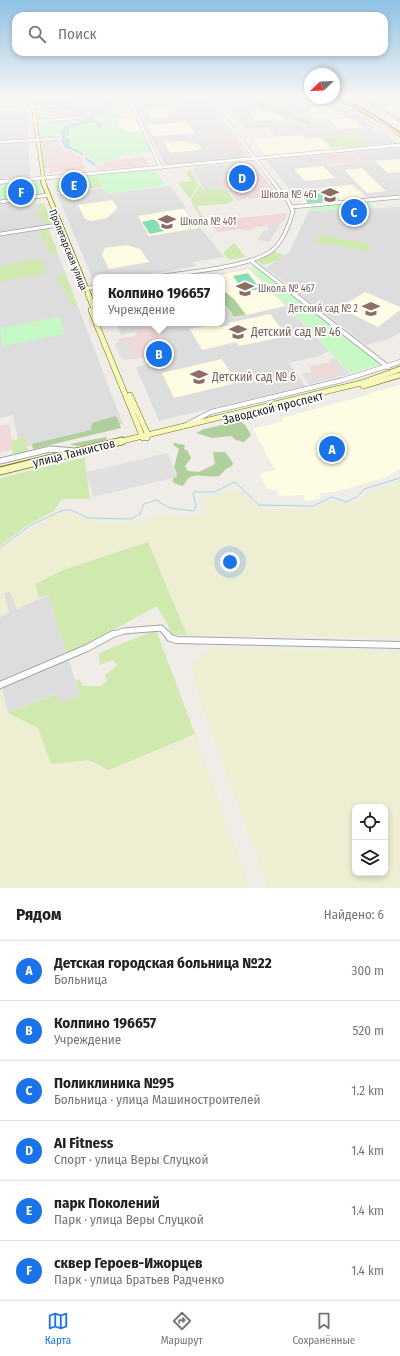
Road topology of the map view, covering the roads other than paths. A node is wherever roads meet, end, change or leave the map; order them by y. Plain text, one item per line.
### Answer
1 (148, 138) edge
2 (239, 138) edge
3 (54, 139) dead end
4 (38, 140) junction
5 (0, 142) edge
6 (400, 145) edge
7 (255, 159) junction
8 (161, 167) junction
9 (42, 178) junction
10 (0, 182) edge
11 (47, 195) junction
12 (400, 197) edge
13 (0, 202) edge
14 (292, 207) junction
15 (58, 225) junction
16 (0, 234) edge
17 (250, 260) junction
18 (171, 274) edge
19 (93, 288) edge
20 (85, 289) junction
21 (93, 306) edge
22 (93, 313) edge
23 (98, 326) edge
24 (101, 326) edge
25 (400, 362) edge
26 (388, 367) junction
27 (400, 369) edge
28 (367, 373) junction
29 (400, 375) edge
30 (361, 383) junction
31 (283, 404) junction
32 (185, 426) junction
33 (145, 437) junction
34 (80, 451) junction
35 (7, 460) junction
36 (0, 461) edge
37 (9, 470) junction
38 (0, 473) edge
39 (400, 645) edge
40 (0, 685) edge

1 - 8 street
2 - 7 street
3 - 4 street
4 - 5 street
4 - 9 main road, Пролетарская улица
6 - 7 street
7 - 8 street
7 - 14 street
8 - 9 street
9 - 10 street
9 - 11 main road, Пролетарская улица
11 - 13 street
11 - 15 main road, Пролетарская улица
11 - 20 main road, Пролетарская улица
12 - 14 street
14 - 17 street
15 - 16 street
15 - 20 main road, Пролетарская улица
17 - 18 street
17 - 26 street
19 - 20 street
20 - 21 main road, Пролетарская улица
20 - 22 main road, Пролетарская улица
23 - 33 main road, Пролетарская улица
24 - 33 main road
25 - 26 street
26 - 28 street
27 - 30 main road, Заводской проспект
28 - 30 street
28 - 32 street
29 - 31 main road, Заводской проспект
30 - 31 main road, Заводской проспект
31 - 32 main road, Заводской проспект
31 - 33 main road, Заводской проспект
32 - 33 main road, Заводской проспект
33 - 34 main road, улица Танкистов
33 - 37 main road, улица Танкистов
34 - 35 street
34 - 37 main road, улица Танкистов
35 - 36 street
35 - 37 street
37 - 38 main road, улица Танкистов
39 - 40 street

